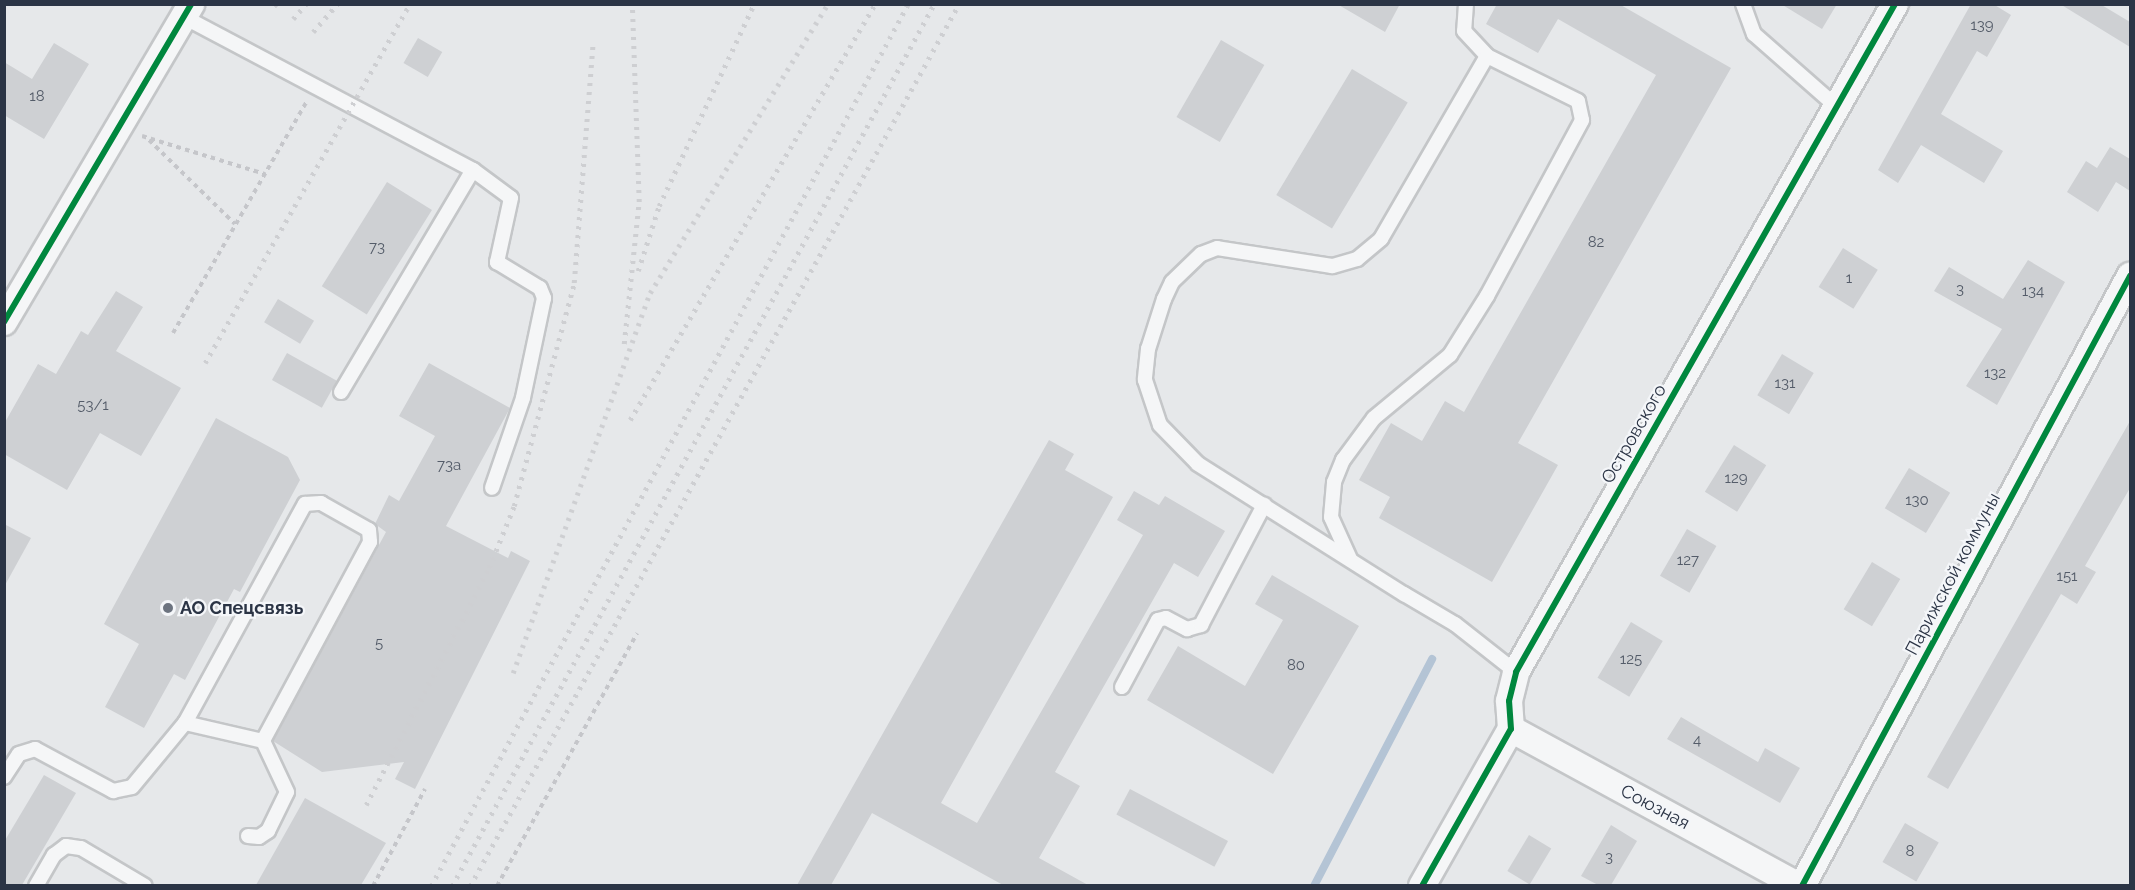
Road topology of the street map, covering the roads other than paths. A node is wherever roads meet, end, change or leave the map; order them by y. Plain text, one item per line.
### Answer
1 (1466, 4) edge
2 (1743, 4) edge
3 (1895, 4) edge
4 (188, 11) edge
5 (1487, 56) junction
6 (1836, 106) junction
7 (473, 170) junction
8 (2130, 276) edge
9 (4, 321) edge
10 (340, 392) dead end
11 (492, 488) dead end
12 (1264, 505) junction
13 (1350, 559) junction
14 (1516, 672) junction
15 (1122, 687) dead end
16 (185, 723) junction
17 (1511, 729) junction
18 (263, 741) junction
19 (4, 777) edge
20 (248, 836) dead end
21 (36, 885) edge
22 (145, 885) edge
23 (1422, 885) edge
24 (1801, 885) edge

1 - 5 lane
2 - 6 lane
3 - 6 street, Островского
4 - 7 lane
4 - 9 street
5 - 12 lane
5 - 13 lane
6 - 14 street, Островского
7 - 10 lane
7 - 11 lane
8 - 24 street, Парижской коммуны
12 - 13 lane
12 - 15 lane
13 - 14 lane
14 - 17 street, Островского
16 - 18 lane
16 - 18 lane
16 - 19 lane
17 - 23 street
17 - 24 street, Союзная
18 - 20 lane
21 - 22 lane

